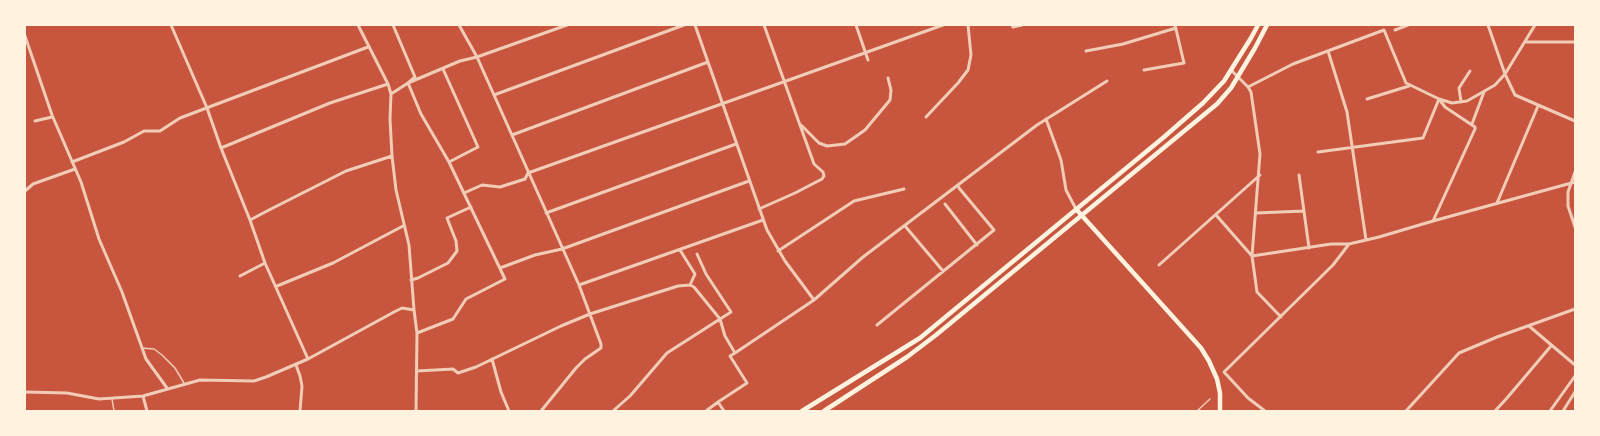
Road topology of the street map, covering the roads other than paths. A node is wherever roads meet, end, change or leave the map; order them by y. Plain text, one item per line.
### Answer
1 (171, 25) edge
2 (358, 25) edge
3 (393, 25) edge
4 (459, 25) edge
5 (567, 25) edge
6 (684, 25) edge
7 (695, 25) edge
8 (764, 25) edge
9 (856, 25) edge
10 (943, 25) edge
11 (968, 25) edge
12 (1012, 25) edge
13 (1022, 25) edge
14 (1258, 25) edge
15 (1268, 25) edge
16 (1408, 25) edge
17 (1488, 25) edge
18 (1535, 25) edge
19 (1175, 26) edge
20 (1396, 30) dead end
21 (25, 36) edge
22 (1525, 42) junction
23 (1575, 42) edge
24 (368, 47) junction
25 (1086, 51) dead end
26 (1328, 51) junction
27 (865, 52) junction
28 (477, 57) junction
29 (868, 60) dead end
30 (708, 62) junction
31 (443, 69) junction
32 (1144, 70) dead end
33 (1231, 70) junction
34 (1470, 71) dead end
35 (1505, 74) junction
36 (1237, 76) junction
37 (888, 78) dead end
38 (784, 82) junction
39 (1107, 82) dead end
40 (408, 83) junction
41 (388, 84) junction
42 (1409, 86) junction
43 (1248, 87) junction
44 (1484, 92) junction
45 (390, 94) junction
46 (494, 95) junction
47 (1367, 99) dead end
48 (1439, 99) junction
49 (1461, 102) junction
50 (722, 104) junction
51 (1538, 106) junction
52 (207, 108) junction
53 (52, 117) junction
54 (926, 117) dead end
55 (1046, 119) junction
56 (35, 121) dead end
57 (1575, 121) edge
58 (799, 123) junction
59 (1472, 124) junction
60 (512, 135) junction
61 (736, 144) junction
62 (1352, 147) junction
63 (221, 148) junction
64 (1318, 152) dead end
65 (392, 156) junction
66 (72, 162) junction
67 (449, 162) junction
68 (75, 169) junction
69 (1575, 172) edge
70 (528, 173) junction
71 (1260, 175) junction
72 (1299, 175) dead end
73 (749, 181) junction
74 (1571, 182) junction
75 (1575, 182) edge
76 (958, 185) junction
77 (904, 189) dead end
78 (25, 191) edge
79 (464, 193) junction
80 (946, 204) dead end
81 (1496, 204) junction
82 (471, 207) junction
83 (759, 209) junction
84 (1076, 209) junction
85 (1304, 211) junction
86 (546, 213) junction
87 (1256, 213) junction
88 (1216, 214) junction
89 (1082, 216) junction
90 (250, 220) junction
91 (763, 220) junction
92 (1433, 221) junction
93 (403, 226) junction
94 (905, 226) junction
95 (1575, 227) edge
96 (1366, 240) junction
97 (977, 244) junction
98 (1349, 244) junction
99 (562, 248) junction
100 (1309, 248) junction
101 (680, 250) junction
102 (778, 251) junction
103 (697, 254) dead end
104 (1252, 256) junction
105 (265, 263) junction
106 (1159, 265) dead end
107 (500, 268) junction
108 (943, 271) junction
109 (240, 276) dead end
110 (411, 280) junction
111 (579, 285) junction
112 (690, 285) junction
113 (276, 286) junction
114 (814, 300) junction
115 (1575, 309) edge
116 (414, 310) junction
117 (590, 314) junction
118 (1281, 316) junction
119 (720, 319) junction
120 (877, 325) dead end
121 (1529, 326) junction
122 (417, 333) junction
123 (1551, 346) junction
124 (142, 348) junction
125 (735, 353) junction
126 (308, 359) junction
127 (492, 359) junction
128 (296, 365) junction
129 (1575, 365) edge
130 (417, 370) junction
131 (1575, 376) edge
132 (184, 383) junction
133 (167, 388) junction
134 (25, 392) edge
135 (1575, 392) edge
136 (143, 396) junction
137 (112, 399) junction
138 (1210, 399) dead end
139 (718, 402) junction
140 (114, 411) edge
141 (147, 411) edge
142 (300, 411) edge
143 (416, 411) edge
144 (509, 411) edge
145 (541, 411) edge
146 (613, 411) edge
147 (706, 411) edge
148 (724, 411) edge
149 (802, 411) edge
150 (824, 411) edge
151 (1197, 411) edge
152 (1220, 411) edge
153 (1265, 411) edge
154 (1406, 411) edge
155 (1495, 411) edge
156 (1550, 411) edge
157 (1563, 411) edge

1 - 52 street
2 - 24 street
3 - 40 street
4 - 28 street
5 - 28 street
6 - 46 street
7 - 30 street
8 - 38 street
9 - 27 street
10 - 27 street
11 - 54 street
12 - 13 street
14 - 33 main road
15 - 36 main road
16 - 20 street
17 - 35 street
18 - 22 street
19 - 25 street
19 - 32 street
21 - 53 street
22 - 23 street
22 - 35 street
24 - 41 street
24 - 52 street
26 - 42 street
26 - 43 street
26 - 62 street
27 - 29 street
27 - 38 street
28 - 31 street
28 - 46 street
30 - 50 street
30 - 60 street
31 - 40 street
31 - 67 street
33 - 36 street
33 - 84 main road
34 - 49 street
35 - 44 street
35 - 51 street
36 - 43 street
36 - 89 main road
37 - 58 street
38 - 50 street
38 - 58 street
39 - 55 street
40 - 45 street
40 - 67 street
41 - 45 street
41 - 63 street
42 - 47 street
42 - 48 street
43 - 71 street
44 - 49 street
44 - 59 street
45 - 65 street
46 - 60 street
48 - 49 street
48 - 59 street
48 - 62 street
50 - 61 street
50 - 70 street
51 - 57 street
51 - 81 street
52 - 63 street
52 - 66 street
53 - 56 street
53 - 66 street
55 - 76 street
55 - 84 street
58 - 83 street
59 - 92 street
60 - 70 street
61 - 73 street
61 - 86 street
62 - 64 street
62 - 96 street
63 - 90 street
65 - 90 street
65 - 93 street
66 - 68 street
67 - 79 street
68 - 78 street
68 - 124 street
69 - 74 street
70 - 79 street
70 - 86 street
71 - 87 street
71 - 88 street
72 - 85 street
73 - 83 street
73 - 99 street
74 - 75 street
74 - 81 street
74 - 95 street
76 - 94 street
76 - 97 street
77 - 102 street
79 - 82 street
80 - 97 street
81 - 92 street
82 - 107 street
82 - 110 street
83 - 91 street
84 - 89 main road
84 - 149 main road
85 - 87 street
85 - 100 street
86 - 99 street
87 - 104 street
88 - 104 street
88 - 106 street
89 - 150 main road
89 - 152 main road
90 - 105 street
91 - 101 street
91 - 102 street
92 - 96 street
93 - 110 street
93 - 113 street
94 - 108 street
94 - 114 street
96 - 98 street
97 - 108 street
98 - 100 street
98 - 118 street
99 - 107 street
99 - 111 street
100 - 104 street
101 - 111 street
101 - 112 street
102 - 114 street
103 - 119 street
104 - 118 street
105 - 109 street
105 - 113 street
107 - 122 street
108 - 120 street
110 - 116 street
111 - 117 street
112 - 117 street
112 - 119 street
113 - 126 street
114 - 125 street
115 - 121 street
116 - 122 street
116 - 126 street
117 - 127 street
117 - 145 street
118 - 153 street
119 - 125 street
119 - 146 street
121 - 123 street
121 - 154 street
122 - 130 street
123 - 129 street
123 - 155 street
124 - 132 lane
124 - 133 street
125 - 139 street
126 - 128 street
127 - 130 street
127 - 144 street
128 - 132 street
128 - 142 street
130 - 143 street
131 - 156 street
132 - 133 street
133 - 136 street
134 - 137 street
135 - 157 street
136 - 137 street
136 - 141 street
137 - 140 lane
138 - 151 lane
139 - 147 street
139 - 148 street

